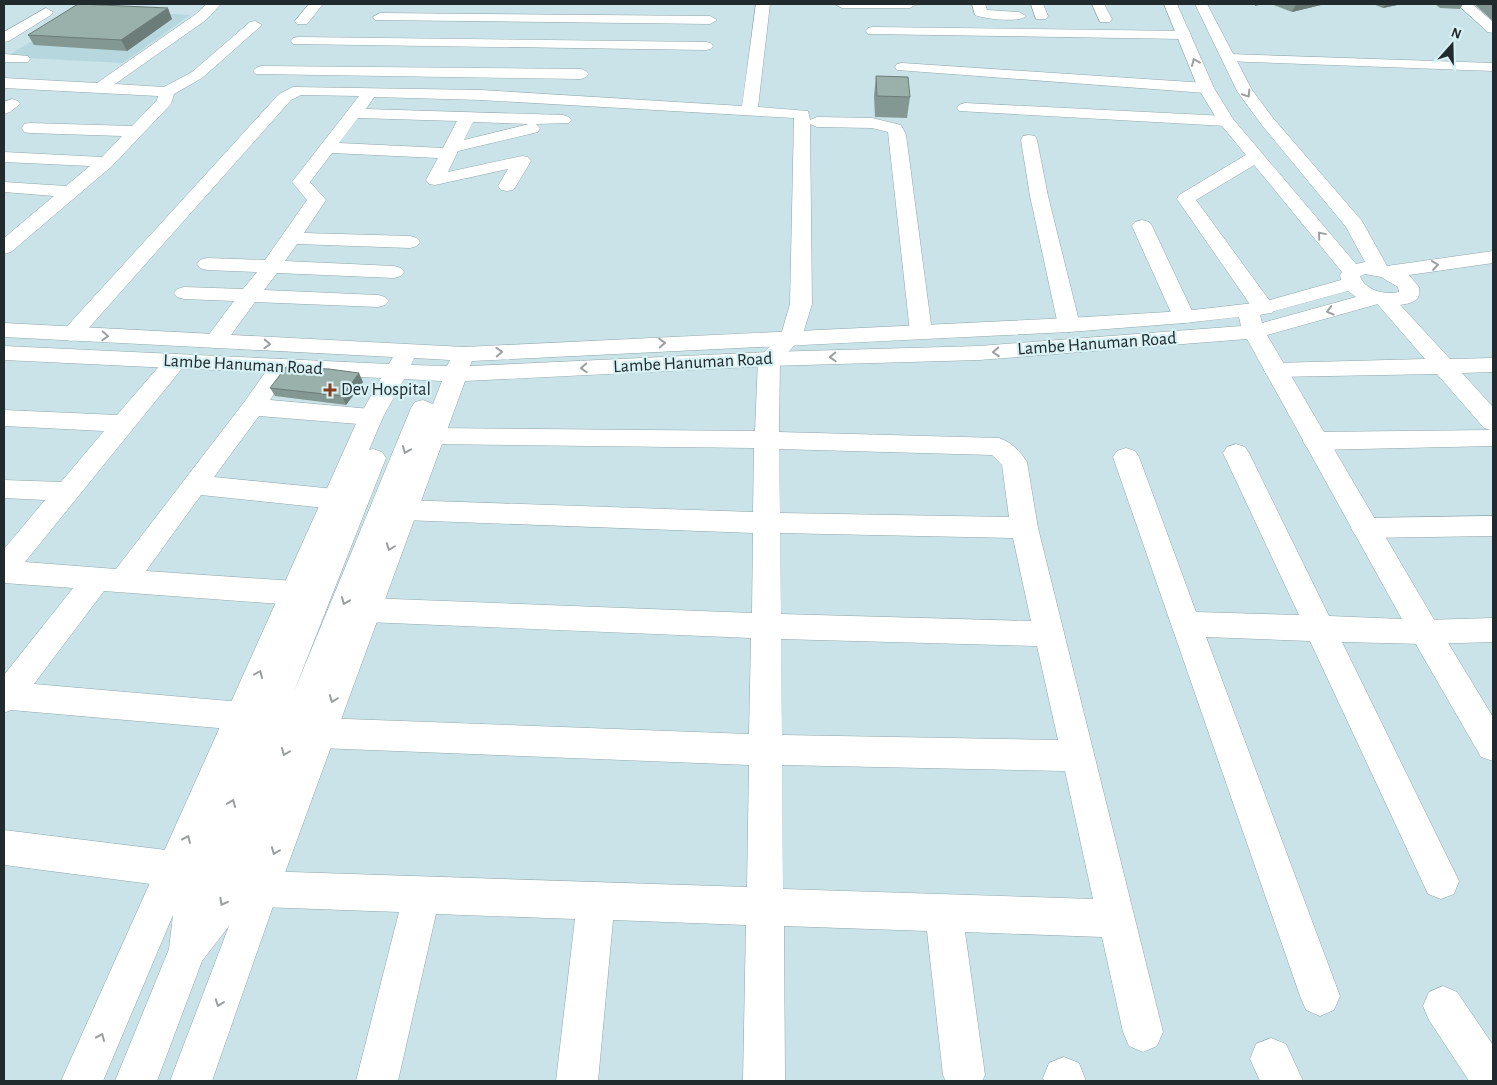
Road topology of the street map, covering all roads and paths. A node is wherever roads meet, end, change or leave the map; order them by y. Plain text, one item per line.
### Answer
1 (214, 4) edge
2 (316, 4) edge
3 (391, 4) edge
4 (537, 4) edge
5 (763, 4) edge
6 (842, 4) edge
7 (910, 4) edge
8 (978, 4) edge
9 (1098, 4) edge
10 (1170, 4) edge
11 (1201, 4) edge
12 (1464, 4) edge
13 (1039, 10) edge
14 (46, 12) dead end
15 (380, 17) junction
16 (1059, 17) dead end
17 (1086, 18) dead end
18 (529, 19) junction
19 (1105, 19) junction
20 (1123, 19) dead end
21 (302, 20) dead end
22 (710, 20) dead end
23 (1160, 20) dead end
24 (255, 25) dead end
25 (1181, 28) junction
26 (1493, 29) edge
27 (872, 31) dead end
28 (4, 38) edge
29 (298, 41) dead end
30 (359, 42) junction
31 (516, 44) junction
32 (706, 46) dead end
33 (4, 58) edge
34 (1228, 58) junction
35 (22, 59) dead end
36 (902, 67) dead end
37 (1493, 67) edge
38 (262, 71) dead end
39 (502, 73) junction
40 (581, 74) dead end
41 (4, 83) edge
42 (100, 88) junction
43 (1206, 88) junction
44 (167, 92) junction
45 (370, 92) junction
46 (624, 105) junction
47 (965, 108) dead end
48 (749, 111) junction
49 (353, 114) junction
50 (468, 117) junction
51 (563, 120) junction
52 (1226, 121) junction
53 (817, 122) dead end
54 (30, 128) dead end
55 (136, 131) junction
56 (1029, 140) dead end
57 (326, 148) junction
58 (449, 150) junction
59 (4, 157) edge
60 (1254, 157) junction
61 (106, 162) junction
62 (508, 186) dead end
63 (4, 187) edge
64 (70, 192) junction
65 (1142, 226) dead end
66 (4, 227) edge
67 (28, 228) junction
68 (290, 238) junction
69 (410, 242) dead end
70 (4, 248) edge
71 (1493, 257) edge
72 (207, 264) dead end
73 (271, 267) junction
74 (1383, 271) junction
75 (394, 272) dead end
76 (1493, 276) edge
77 (1352, 277) junction
78 (1409, 287) junction
79 (184, 293) dead end
80 (250, 295) junction
81 (1380, 298) junction
82 (378, 301) dead end
83 (1184, 317) junction
84 (1255, 317) junction
85 (1069, 325) junction
86 (4, 330) edge
87 (921, 332) junction
88 (71, 334) junction
89 (791, 337) junction
90 (215, 341) junction
91 (4, 353) edge
92 (769, 359) junction
93 (176, 361) junction
94 (1493, 365) edge
95 (280, 366) junction
96 (1443, 366) junction
97 (1275, 370) junction
98 (396, 371) junction
99 (457, 371) junction
100 (253, 407) junction
101 (371, 417) junction
102 (4, 418) edge
103 (1493, 422) edge
104 (125, 424) junction
105 (432, 436) junction
106 (1493, 438) edge
107 (767, 440) junction
108 (1315, 441) junction
109 (1236, 453) dead end
110 (1126, 457) dead end
111 (195, 485) junction
112 (4, 489) edge
113 (68, 492) junction
114 (334, 498) junction
115 (404, 510) junction
116 (766, 523) junction
117 (1493, 526) edge
118 (1024, 528) junction
119 (1365, 528) junction
120 (4, 568) edge
121 (4, 572) edge
122 (110, 580) junction
123 (294, 594) junction
124 (366, 610) junction
125 (1186, 624) junction
126 (766, 626) junction
127 (1319, 627) junction
128 (1493, 630) edge
129 (1425, 632) junction
130 (1049, 634) junction
131 (5, 698) edge
132 (241, 716) junction
133 (320, 733) junction
134 (1493, 746) edge
135 (765, 750) junction
136 (1078, 756) junction
137 (4, 847) edge
138 (174, 869) junction
139 (1441, 881) dead end
140 (260, 889) junction
141 (422, 895) junction
142 (596, 901) junction
143 (764, 907) junction
144 (944, 914) junction
145 (1116, 919) junction
146 (188, 949) junction
147 (1320, 996) dead end
148 (1443, 1006) dead end
149 (1142, 1032) dead end
150 (964, 1075) dead end
151 (82, 1081) edge
152 (136, 1081) edge
153 (190, 1081) edge
154 (377, 1081) edge
155 (577, 1081) edge
156 (764, 1081) edge
157 (1493, 1081) edge

1 - 42 street
2 - 21 street
3 - 15 street
4 - 18 street
5 - 48 street
6 - 7 street
8 - 13 street
9 - 19 street
10 - 25 street
11 - 34 street
12 - 26 street
13 - 16 street
14 - 28 street
15 - 18 street
15 - 30 street
17 - 19 street
18 - 22 street
18 - 31 street
19 - 20 street
23 - 25 street
24 - 44 street
25 - 27 street
43 -> 25 street
29 - 30 street
30 - 31 street
31 - 32 street
31 - 39 street
33 - 35 street
34 - 37 street
34 -> 74 street
36 - 43 street
38 - 39 street
39 - 40 street
41 - 42 street
42 - 44 street
43 - 52 street
44 - 55 street
45 - 46 street
45 - 49 street
45 - 88 street
46 - 48 street
46 - 51 street
47 - 52 street
48 - 89 street
49 - 50 street
49 - 57 street
50 - 51 street
50 - 58 street
51 - 58 street
52 - 60 street
53 - 87 street
54 - 55 street
55 - 61 street
56 - 85 street
57 - 58 street
57 - 68 street
58 - 62 street
59 - 61 street
77 -> 60 street
60 - 84 street
61 - 64 street
63 - 64 street
64 - 67 street
65 - 83 street
66 - 67 street
67 - 70 street
68 - 69 street
68 - 73 street
74 -> 71 street
72 - 73 street
73 - 75 street
73 - 80 street
74 - 77 street, Lambe Hanuman Road
74 - 78 street
76 - 78 street
77 - 81 street
77 - 84 street, Lambe Hanuman Road
78 - 81 street, Lambe Hanuman Road
79 - 80 street
80 - 82 street
80 - 90 street
81 -> 84 street, Lambe Hanuman Road
81 - 96 street
83 - 84 street, Lambe Hanuman Road
83 - 85 street, Lambe Hanuman Road
84 -> 92 street, Lambe Hanuman Road
84 - 97 street
85 - 87 street, Lambe Hanuman Road
86 - 88 street, Lambe Hanuman Road
87 - 89 street, Lambe Hanuman Road
88 -> 90 street, Lambe Hanuman Road
89 - 92 street
99 -> 89 street, Lambe Hanuman Road
90 -> 98 street, Lambe Hanuman Road
91 - 93 street, Lambe Hanuman Road
92 -> 99 street, Lambe Hanuman Road
92 - 107 street
93 - 95 street, Lambe Hanuman Road
93 - 104 street
94 - 96 street
95 - 98 street, Lambe Hanuman Road
95 - 100 street
96 - 97 street
96 - 103 street
97 - 108 street
98 - 99 street, Lambe Hanuman Road
98 - 101 street
146 -> 98 street
99 - 105 street
99 -> 146 street
100 - 101 street
100 - 111 street
101 - 114 street
102 - 104 street
104 - 113 street
105 - 107 street
105 - 115 street
106 - 108 street
107 - 116 street
107 - 118 street
108 - 119 street
109 - 127 street
110 - 125 street
111 - 114 street
111 - 122 street
112 - 113 street
113 - 120 street
114 - 123 street
115 - 116 street
115 -> 124 street
116 - 118 street
116 - 126 street
117 - 119 street
118 - 130 street
119 - 129 street
121 - 122 street
122 - 123 street
122 - 131 street
132 -> 123 street
124 - 126 street
124 -> 133 street
125 - 127 street
125 - 147 street
126 - 130 street
126 - 135 street
127 - 129 street
127 - 139 street
128 - 129 street
129 - 134 street
130 - 136 street
131 - 132 street
138 -> 132 street
133 - 135 street
133 -> 140 street
135 - 136 street
135 - 143 street
136 - 145 street
137 - 138 street
151 -> 138 street
140 - 141 street
140 -> 153 street
141 - 142 street
141 - 154 street
142 - 143 street
142 - 155 street
143 - 144 street
143 - 156 street
144 - 145 street
144 - 150 street
145 - 149 street
146 - 152 street
148 - 157 street

